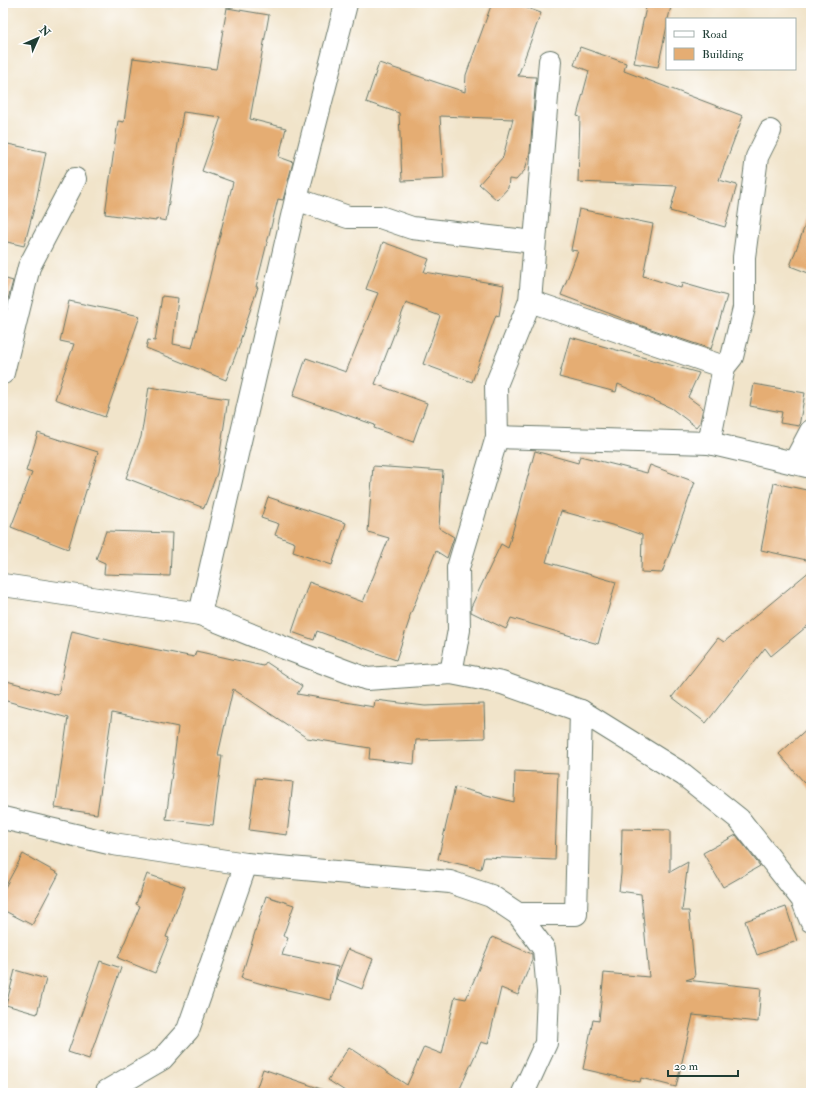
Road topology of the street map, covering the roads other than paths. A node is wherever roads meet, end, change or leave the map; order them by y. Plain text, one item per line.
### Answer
1 (346, 4) edge
2 (550, 61) dead end
3 (770, 132) dead end
4 (75, 179) dead end
5 (296, 199) junction
6 (534, 242) junction
7 (530, 301) junction
8 (724, 367) junction
9 (3, 373) edge
10 (811, 431) edge
11 (498, 437) junction
12 (709, 443) junction
13 (803, 465) edge
14 (3, 585) edge
15 (200, 614) junction
16 (451, 673) junction
17 (581, 711) junction
18 (3, 818) edge
19 (246, 864) junction
20 (518, 914) junction
21 (811, 921) edge
22 (107, 1093) edge
23 (522, 1093) edge

1 - 5 street
2 - 6 street
3 - 8 street
4 - 9 street
5 - 6 street
5 - 15 street
6 - 7 street
7 - 8 street
7 - 11 street
8 - 12 street
10 - 13 street
11 - 12 street
11 - 16 street
12 - 13 street
14 - 15 street
15 - 16 street
16 - 17 street
17 - 20 street
17 - 21 street
18 - 19 street
19 - 20 street
19 - 22 street
20 - 23 street

